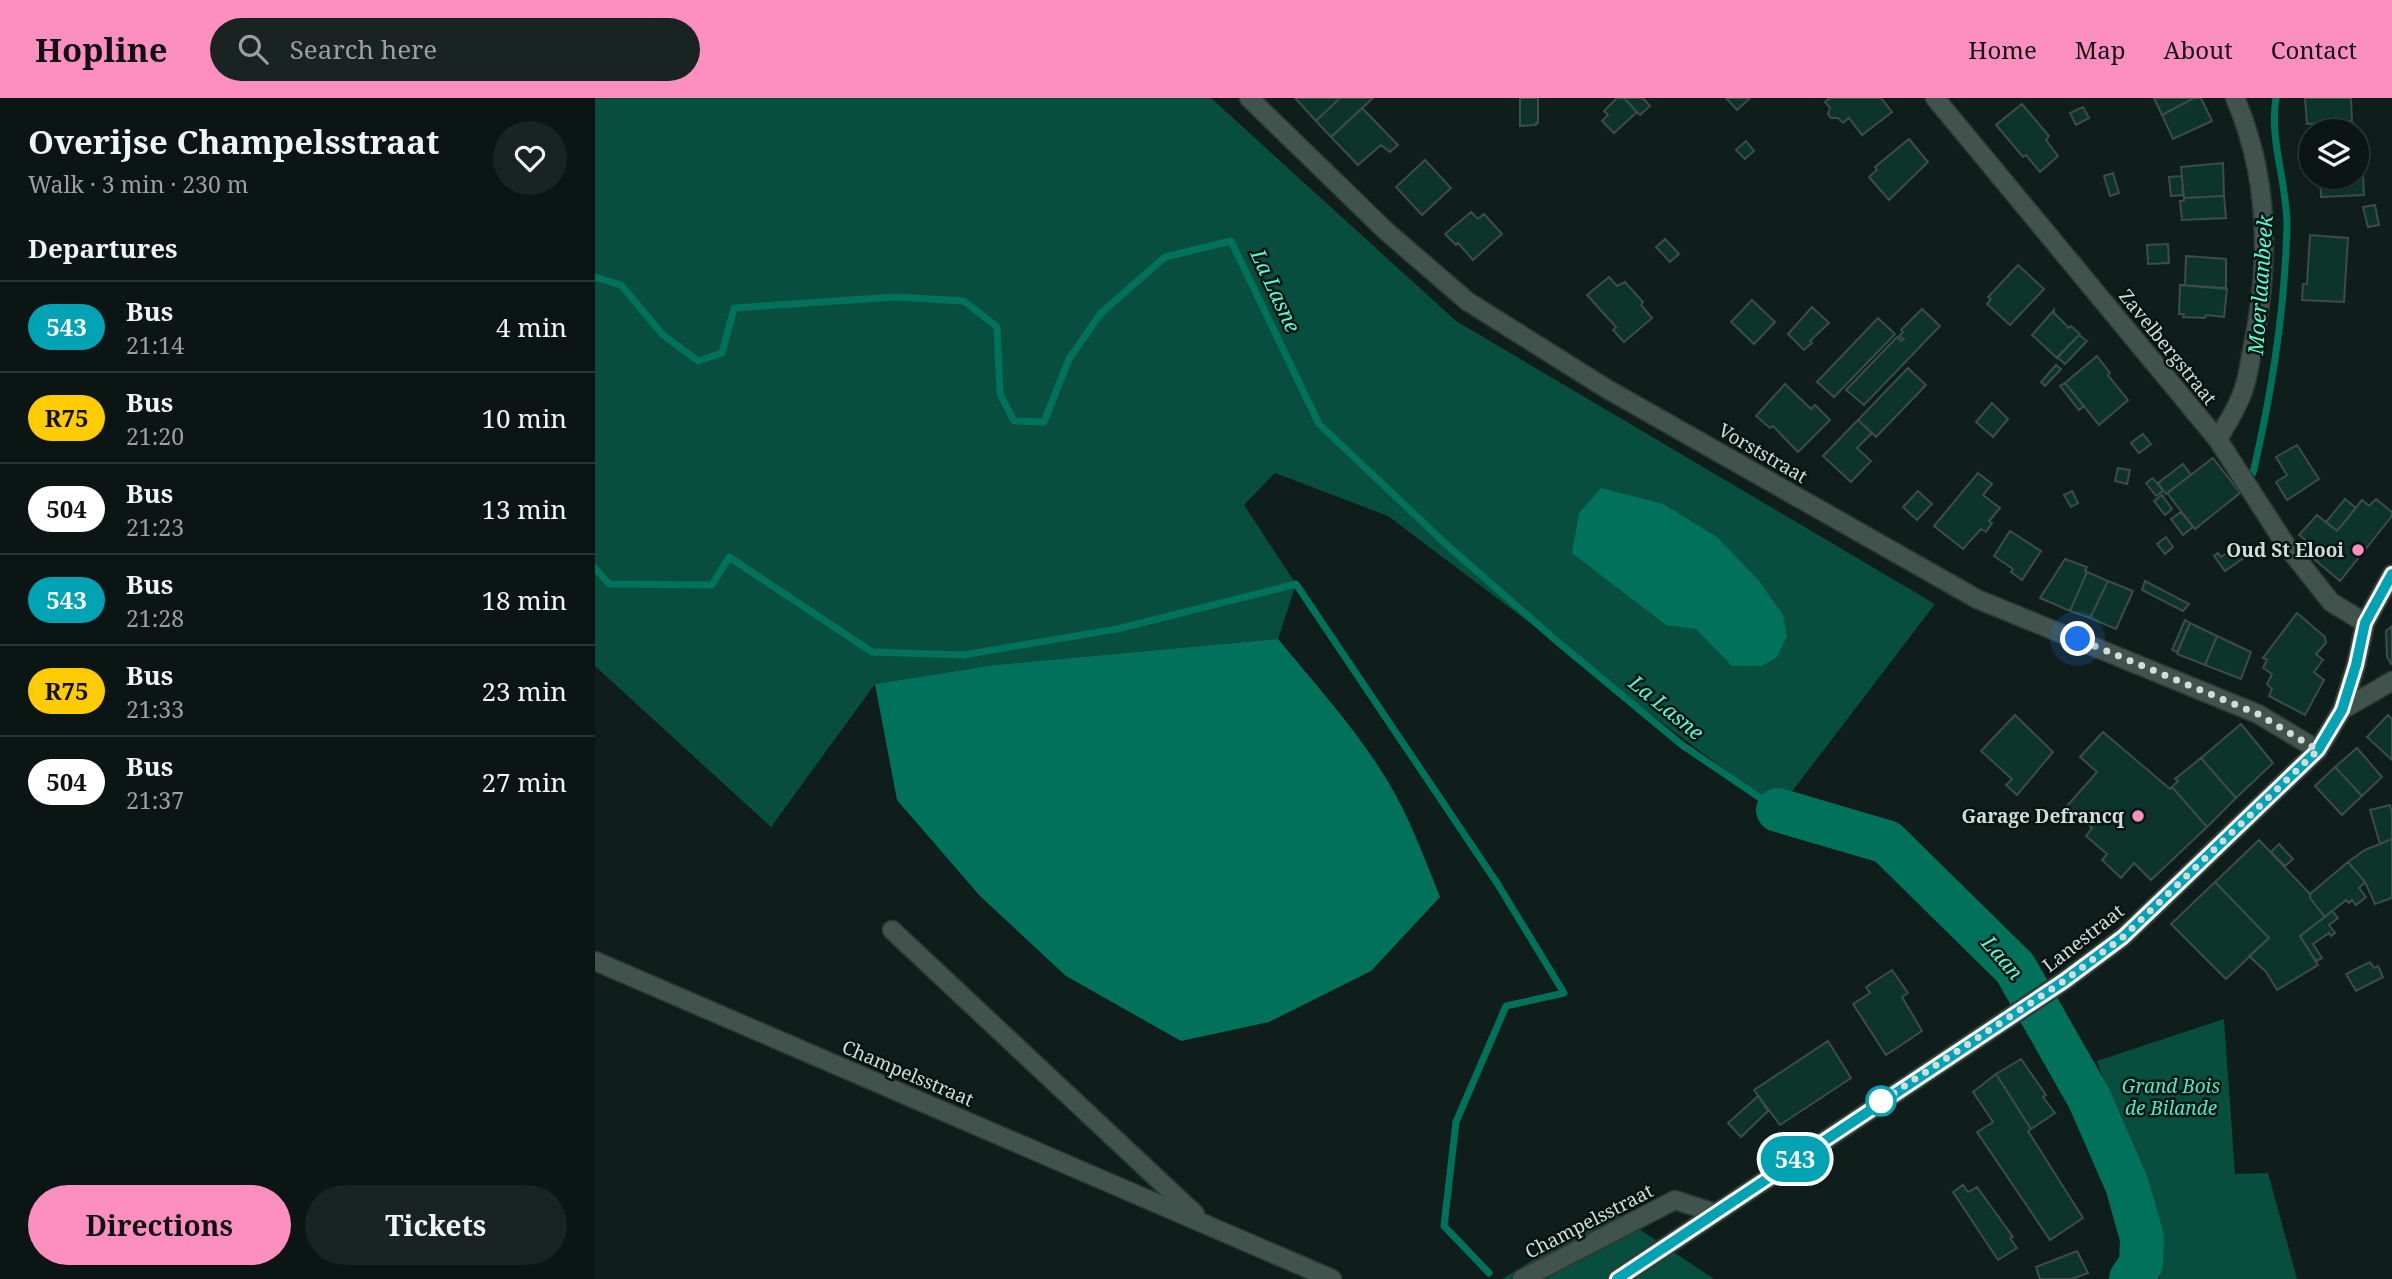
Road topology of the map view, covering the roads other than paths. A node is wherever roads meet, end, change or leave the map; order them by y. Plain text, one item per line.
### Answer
1 (1249, 98) edge
2 (1935, 98) edge
3 (2235, 98) edge
4 (2218, 440) junction
5 (2392, 574) edge
6 (2365, 623) junction
7 (2392, 681) edge
8 (2342, 710) junction
9 (2318, 750) junction
10 (892, 930) dead end
11 (595, 961) edge
12 (1715, 1213) junction
13 (1205, 1224) junction
14 (1332, 1279) edge
15 (1521, 1279) edge
16 (1616, 1279) edge

1 - 9 street, Vorststraat
2 - 4 street, Zavelbergstraat
3 - 4 street
4 - 6 street, Zavelbergstraat
5 - 6 street, Lanestraat
6 - 8 street, Lanestraat
7 - 8 street
8 - 9 street, Lanestraat
9 - 12 street, Lanestraat
10 - 13 street, Champelsstraat
11 - 13 street, Champelsstraat
12 - 15 street, Champelsstraat
12 - 16 street, Lanestraat
13 - 14 street, Champelsstraat

